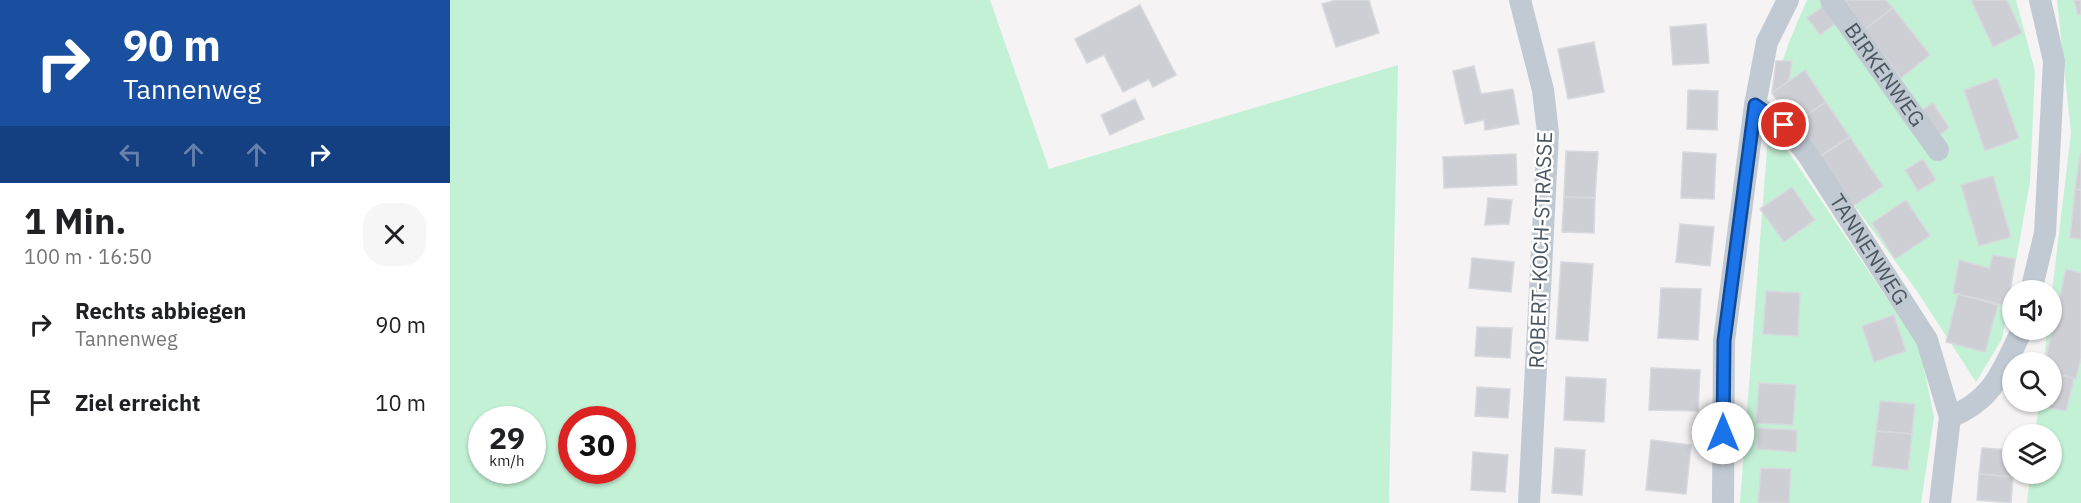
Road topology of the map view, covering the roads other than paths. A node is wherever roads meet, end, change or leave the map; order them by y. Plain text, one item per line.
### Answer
1 (1520, 0) edge
2 (1788, 0) edge
3 (1831, 0) edge
4 (2040, 0) edge
5 (1755, 105) junction
6 (1938, 150) dead end
7 (2034, 280) edge
8 (2017, 340) edge
9 (1950, 417) junction
10 (1529, 503) edge
11 (1723, 503) edge
12 (1940, 503) edge

1 - 10 street, ROBERT-KOCH-STRASSE
2 - 5 street
3 - 6 street, BIRKENWEG
4 - 7 street
5 - 9 street, TANNENWEG
5 - 11 street
8 - 9 street
9 - 12 street

